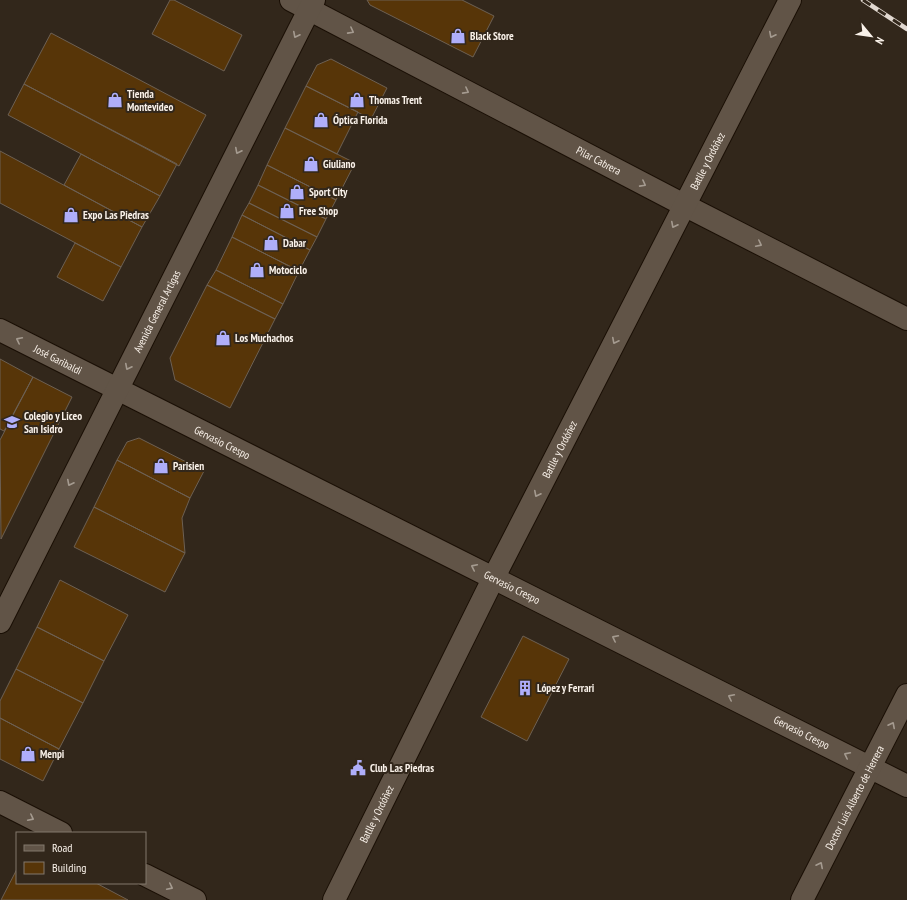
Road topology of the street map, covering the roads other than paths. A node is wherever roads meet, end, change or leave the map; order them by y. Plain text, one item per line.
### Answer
1 (790, 0) edge
2 (305, 3) edge
3 (684, 205) junction
4 (907, 319) edge
5 (0, 330) edge
6 (116, 390) junction
7 (494, 577) junction
8 (0, 622) edge
9 (907, 695) edge
10 (870, 767) junction
11 (907, 786) edge
12 (0, 802) edge
13 (59, 832) edge
14 (146, 876) edge
15 (195, 900) edge
16 (334, 900) edge
17 (802, 900) edge

1 -> 3 street, Batlle y Ordóñez
2 -> 3 street, Pilar Cabrera
2 -> 6 street, Avenida General Artigas
3 -> 4 street, Pilar Cabrera
3 -> 7 street, Batlle y Ordóñez
6 -> 5 street, José Garibaldi
7 -> 6 street, Gervasio Crespo
6 -> 8 street, Avenida General Artigas
10 -> 7 street, Gervasio Crespo
7 - 16 street, Batlle y Ordóñez
10 -> 9 street, Doctor Luis Alberto de Herrera
10 - 11 street, Gervasio Crespo
17 -> 10 street, Doctor Luis Alberto de Herrera
12 -> 13 street
14 -> 15 street

